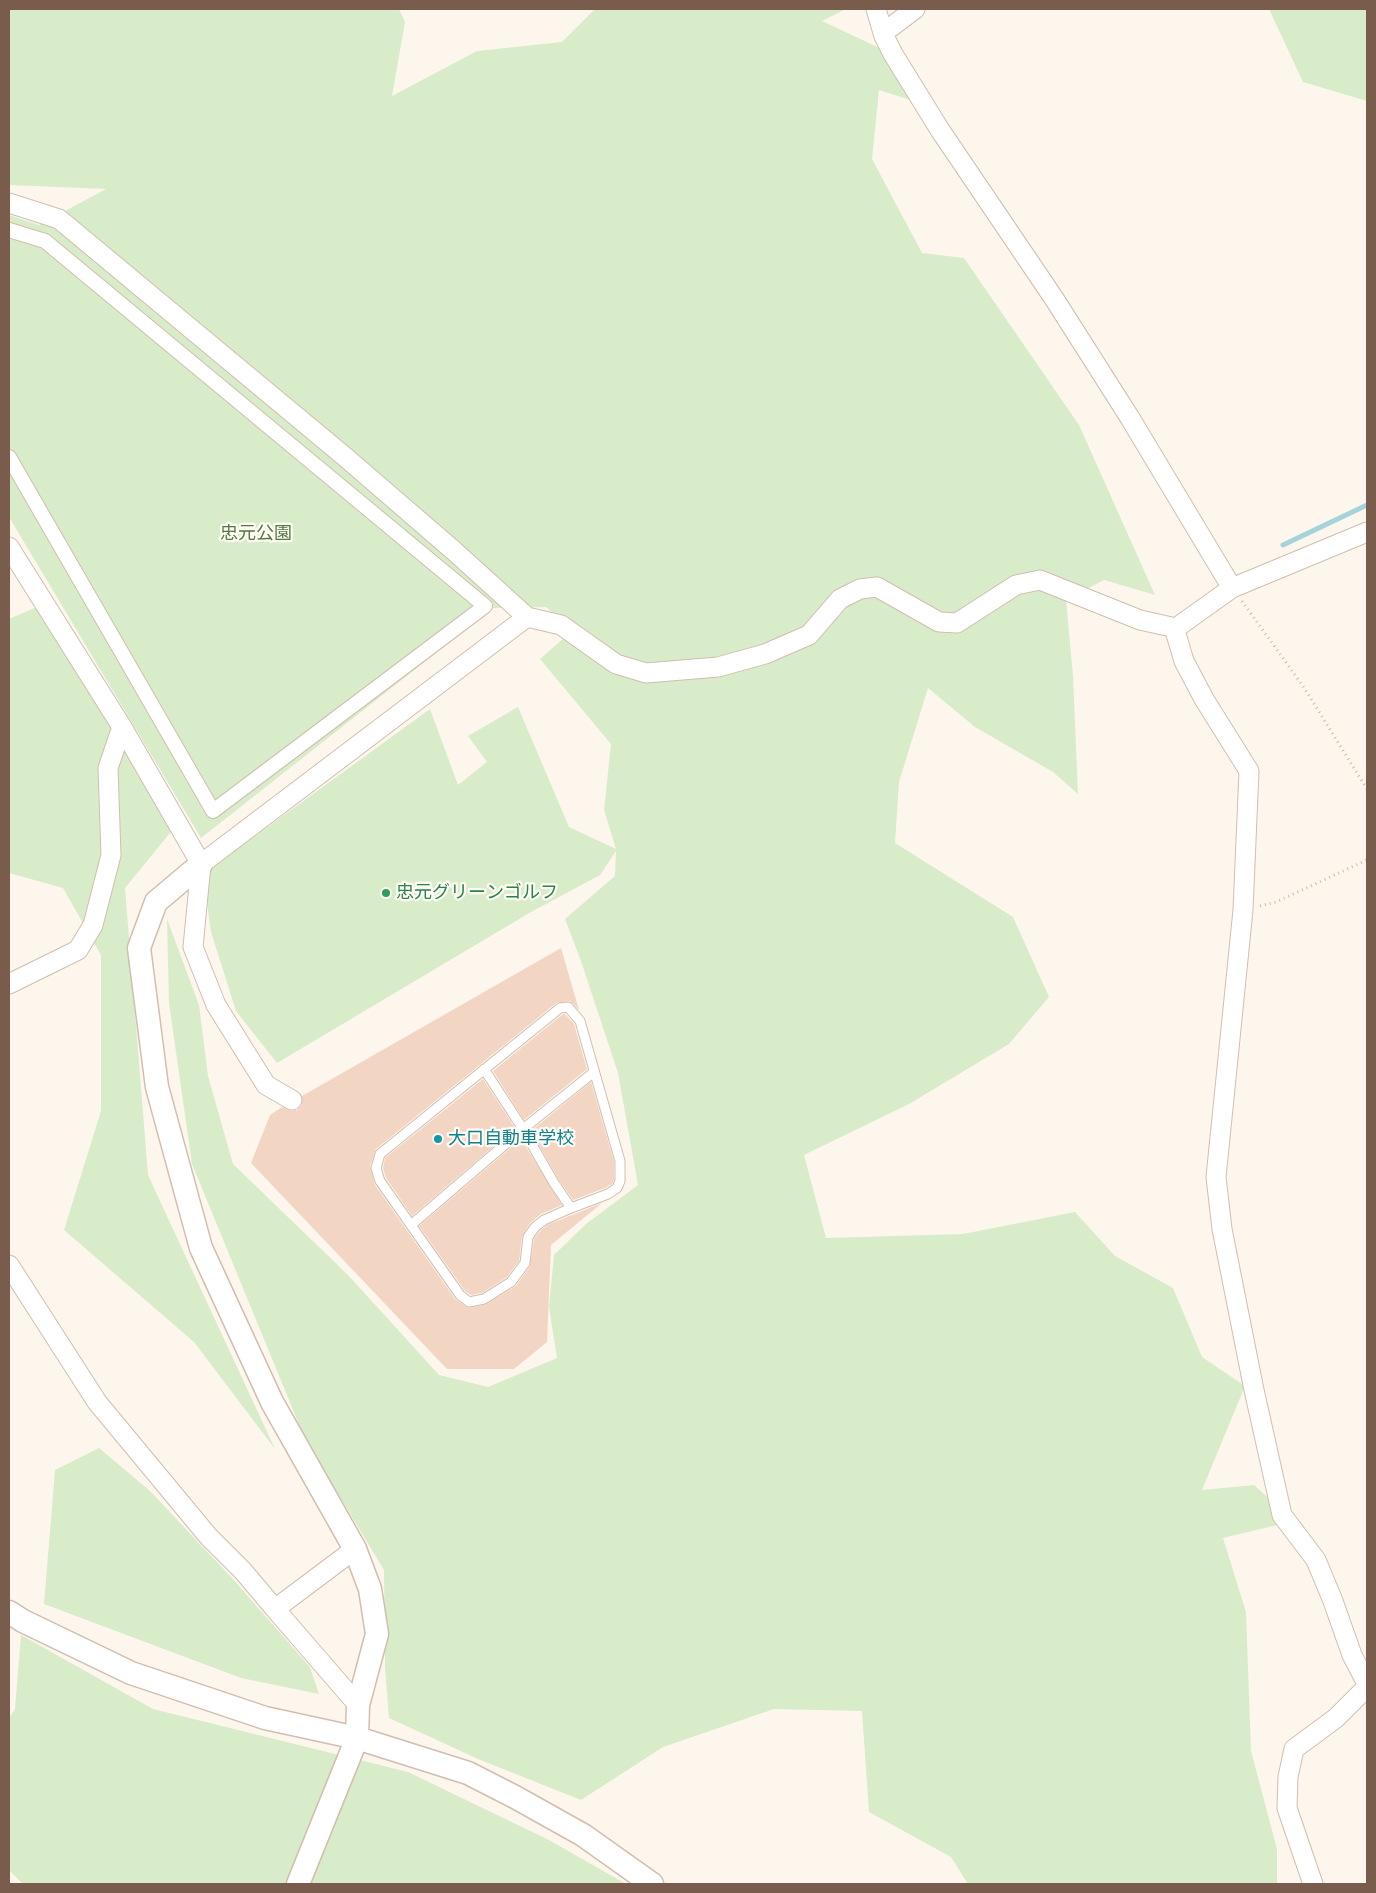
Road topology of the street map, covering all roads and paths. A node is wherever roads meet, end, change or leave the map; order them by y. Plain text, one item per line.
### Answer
1 (876, 9) edge
2 (915, 9) edge
3 (883, 33) junction
4 (9, 203) edge
5 (9, 230) edge
6 (9, 457) edge
7 (1367, 532) edge
8 (9, 546) edge
9 (1232, 588) junction
10 (527, 617) junction
11 (1176, 628) junction
12 (122, 728) junction
13 (1367, 789) edge
14 (1367, 860) edge
15 (201, 864) junction
16 (1243, 910) junction
17 (9, 984) edge
18 (484, 1069) junction
19 (594, 1072) junction
20 (292, 1100) dead end
21 (523, 1129) junction
22 (571, 1208) junction
23 (411, 1225) junction
24 (9, 1265) edge
25 (354, 1549) junction
26 (275, 1609) junction
27 (9, 1612) edge
28 (1367, 1685) edge
29 (358, 1705) junction
30 (356, 1738) junction
31 (298, 1884) edge
32 (652, 1884) edge
33 (1313, 1884) edge

1 - 3 street
2 - 3 street
3 - 9 street
4 - 10 street
5 - 6 street
7 - 9 street
8 - 12 street
9 - 11 street
9 - 13 path
10 - 11 street
10 - 15 street
11 - 16 street
12 - 15 street
12 - 17 street
14 - 16 path
15 - 20 street
15 - 25 street
16 - 28 street
18 - 19 lane
18 - 21 lane
18 - 23 lane
19 - 21 lane
19 - 22 lane
21 - 22 lane
21 - 23 lane
22 - 23 lane
24 - 26 street
25 - 26 street
25 - 29 street
26 - 29 street
27 - 30 street
28 - 33 street
29 - 30 street
30 - 31 street
30 - 32 street

